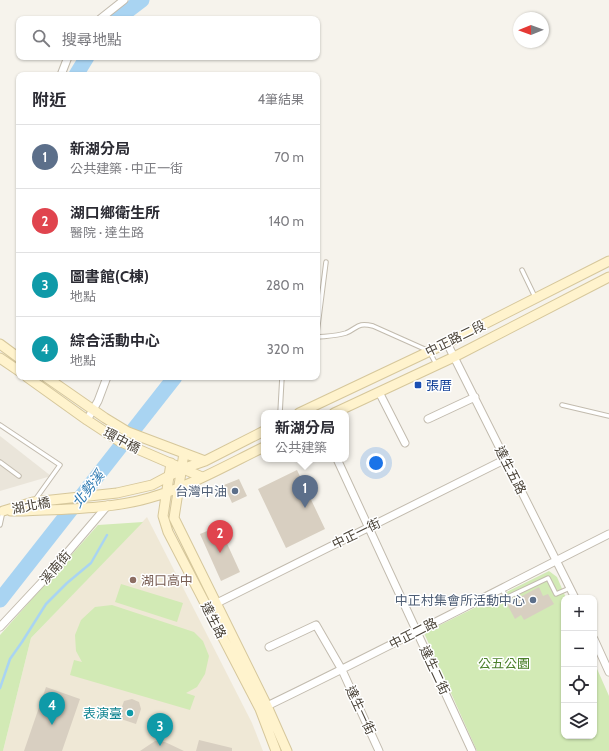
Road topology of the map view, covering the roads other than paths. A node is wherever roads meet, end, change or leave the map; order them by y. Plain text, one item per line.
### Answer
1 (124, 0) edge
2 (104, 16) edge
3 (67, 60) edge
4 (62, 72) edge
5 (609, 261) edge
6 (326, 262) dead end
7 (522, 270) dead end
8 (609, 277) edge
9 (535, 298) junction
10 (320, 309) edge
11 (320, 337) edge
12 (447, 343) junction
13 (0, 344) edge
14 (429, 351) junction
15 (16, 356) edge
16 (454, 357) junction
17 (0, 358) edge
18 (437, 365) junction
19 (16, 369) edge
20 (31, 380) edge
21 (50, 380) edge
22 (106, 380) edge
23 (282, 380) edge
24 (379, 392) junction
25 (475, 397) junction
26 (562, 405) dead end
27 (93, 410) junction
28 (280, 410) edge
29 (305, 410) edge
30 (340, 410) edge
31 (609, 416) edge
32 (428, 419) dead end
33 (87, 420) junction
34 (0, 425) edge
35 (261, 433) edge
36 (405, 443) dead end
37 (261, 448) edge
38 (184, 453) junction
39 (506, 459) junction
40 (206, 461) junction
41 (0, 462) edge
42 (338, 462) edge
43 (170, 463) junction
44 (182, 469) junction
45 (19, 476) dead end
46 (169, 476) junction
47 (202, 477) junction
48 (178, 488) junction
49 (166, 492) junction
50 (33, 502) junction
51 (108, 506) junction
52 (1, 512) edge
53 (0, 525) edge
54 (368, 527) junction
55 (609, 534) edge
56 (557, 560) junction
57 (502, 588) junction
58 (570, 588) junction
59 (573, 595) edge
60 (216, 603) junction
61 (207, 608) junction
62 (0, 627) edge
63 (417, 630) junction
64 (597, 645) edge
65 (269, 647) dead end
66 (607, 663) edge
67 (342, 670) junction
68 (609, 672) edge
69 (264, 708) junction
70 (276, 751) edge
71 (287, 751) edge
72 (379, 751) edge
73 (472, 751) edge

1 - 2 street
3 - 4 street
5 - 9 main road, 中正路二段
6 - 10 lane
7 - 9 lane
8 - 16 main road, 中正路二段
9 - 12 main road, 中正路二段
11 - 14 lane
12 - 14 main road, 中正路二段
12 - 16 street, 達生五路
13 - 15 main road
14 - 18 lane
14 - 29 main road, 中正路二段
16 - 18 main road, 中正路二段
16 - 25 street, 達生五路
17 - 19 main road
18 - 24 main road, 中正路二段
20 - 33 main road
21 - 27 main road
22 - 27 street
23 - 28 lane
24 - 30 main road, 中正路二段
24 - 36 street
25 - 32 street
25 - 39 street, 達生五路
26 - 31 lane
27 - 33 street
27 - 38 main road, 環中橋
33 - 43 main road, 環中橋
34 - 50 lane
35 - 40 main road
37 - 47 main road
38 - 40 main road
38 - 44 main road, 達生路
39 - 54 street, 中正一街
39 - 56 street, 達生五路
40 - 44 main road, 湖北橋
41 - 45 lane
42 - 54 street, 達生二街
43 - 44 main road
43 - 46 main road, 達生路
44 - 46 main road, 湖北橋
44 - 47 main road
44 - 48 main road, 達生路
46 - 49 main road, 達生路
46 - 50 main road, 湖北橋
47 - 48 main road, 湖北橋
48 - 49 main road, 湖北橋
48 - 60 main road, 達生路
49 - 51 main road, 湖北橋
49 - 61 main road, 達生路
50 - 52 main road, 湖北橋
51 - 52 main road, 湖北橋
51 - 62 street, 溪南街
52 - 53 lane
54 - 60 street, 中正一街
54 - 63 street, 達生二街
55 - 56 street, 中正二路
56 - 57 street, 中正二路
56 - 58 street, 達生五路
57 - 58 lane
57 - 63 street, 中正二路
58 - 59 street, 達生五路
60 - 61 street, 中正一街
60 - 69 main road, 達生路
61 - 69 main road, 達生路
63 - 67 street, 中正二路
63 - 73 street, 達生二街
64 - 66 street
65 - 67 street, 達生一街
66 - 68 street
67 - 69 street, 中正二路
67 - 72 street, 達生一街
69 - 70 main road, 達生路
69 - 71 main road, 達生路

